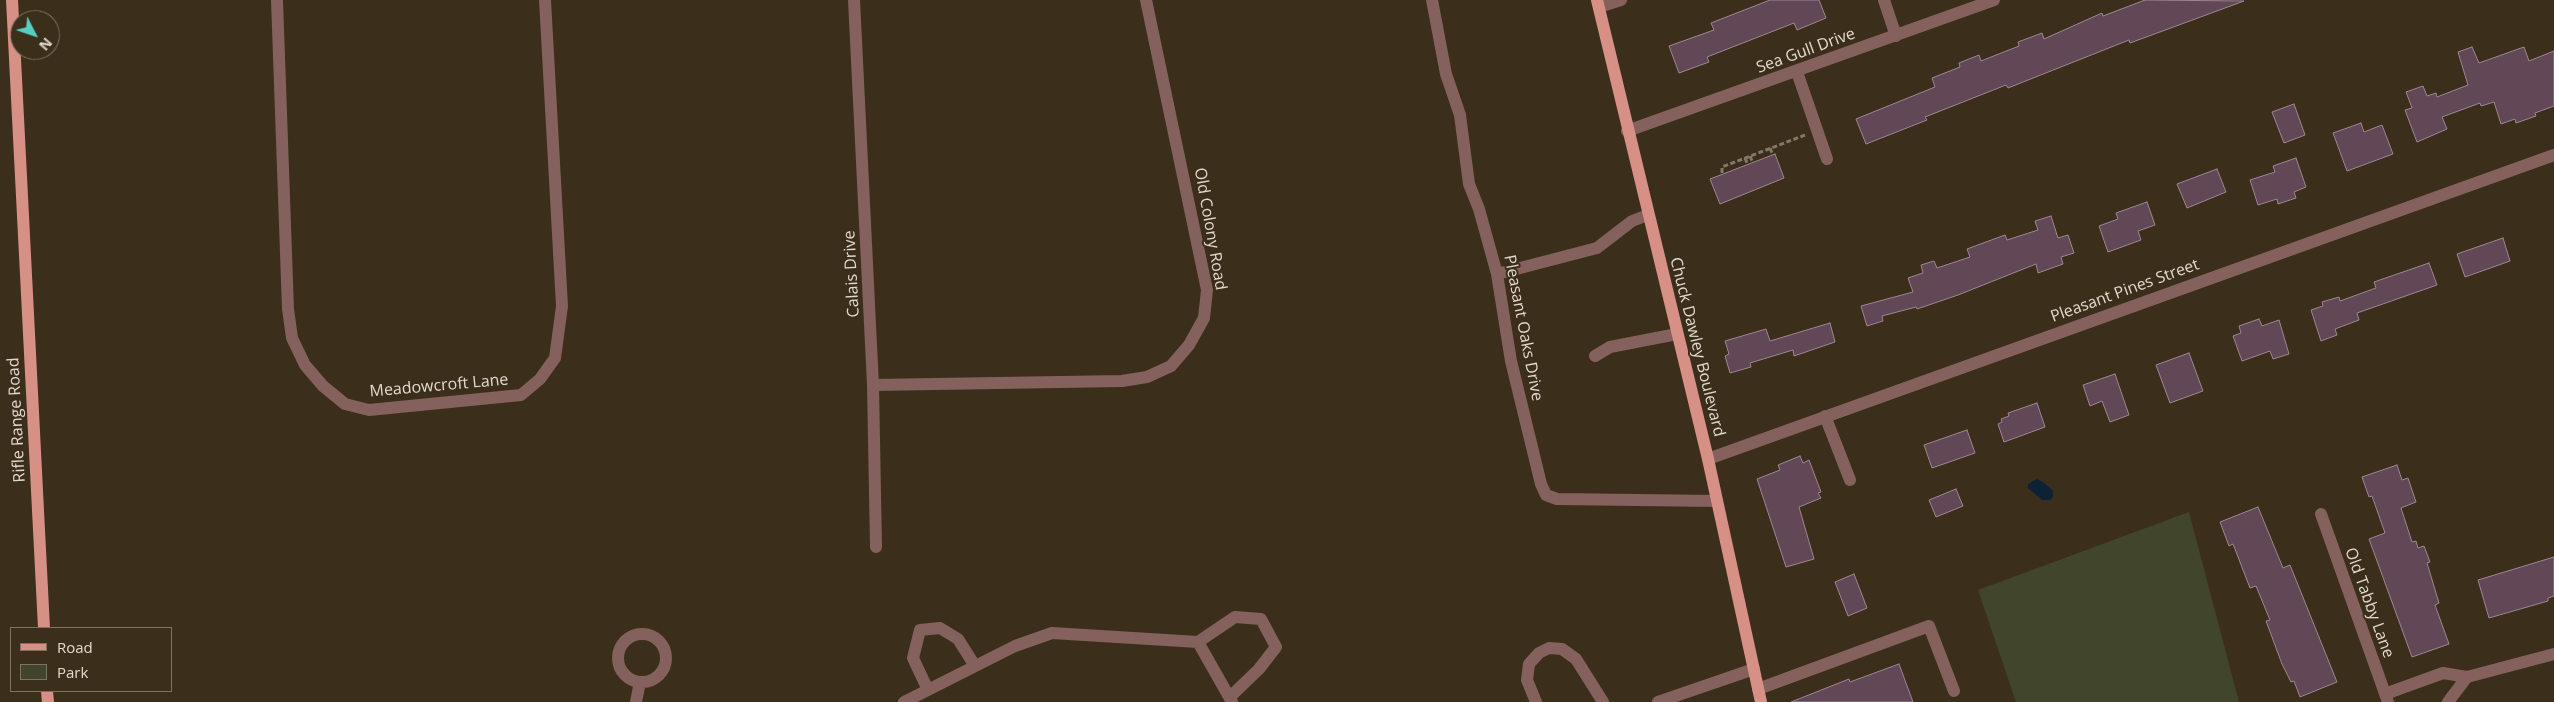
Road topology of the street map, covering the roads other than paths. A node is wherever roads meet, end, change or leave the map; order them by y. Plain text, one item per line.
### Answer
1 (12, 0) edge
2 (277, 0) edge
3 (545, 0) edge
4 (854, 0) edge
5 (1146, 0) edge
6 (1432, 0) edge
7 (1621, 0) edge
8 (1884, 0) edge
9 (1994, 0) edge
10 (1598, 4) edge
11 (1896, 36) junction
12 (1797, 72) junction
13 (1627, 131) junction
14 (2554, 155) edge
15 (1827, 159) dead end
16 (1648, 215) junction
17 (1497, 274) junction
18 (1677, 334) junction
19 (1594, 356) dead end
20 (874, 385) junction
21 (1825, 416) junction
22 (1708, 459) junction
23 (1850, 480) dead end
24 (1717, 501) junction
25 (2320, 514) dead end
26 (876, 546) dead end
27 (44, 627) edge
28 (1198, 642) junction
29 (2554, 654) edge
30 (976, 666) junction
31 (1754, 669) junction
32 (2467, 677) junction
33 (640, 682) dead end
34 (1758, 689) junction
35 (928, 690) junction
36 (1954, 691) dead end
37 (2386, 698) edge
38 (1231, 700) edge
39 (636, 702) edge
40 (904, 702) edge
41 (1536, 702) edge
42 (1603, 702) edge
43 (1658, 702) edge
44 (1761, 702) edge
45 (2448, 702) edge

1 - 27 main road, Rifle Range Road
2 - 3 street, Meadowcroft Lane
4 - 20 street, Calais Drive
5 - 20 street, Old Colony Road
6 - 17 street, Pleasant Oaks Drive
7 - 10 street
8 - 11 street
9 - 11 street, Sea Gull Drive
10 - 13 main road, Chuck Dawley Boulevard
11 - 12 street, Sea Gull Drive
12 - 13 street, Sea Gull Drive
12 - 15 street
13 - 16 main road, Chuck Dawley Boulevard
14 - 21 street, Pleasant Pines Street
16 - 17 street
16 - 18 main road, Chuck Dawley Boulevard
17 - 24 street, Pleasant Oaks Drive
18 - 19 street
18 - 22 main road, Chuck Dawley Boulevard
20 - 26 street, Calais Drive
21 - 22 street, Pleasant Pines Street
21 - 23 street
22 - 24 main road, Chuck Dawley Boulevard
24 - 31 main road, Chuck Dawley Boulevard
25 - 37 street, Old Tabby Lane
28 - 30 street
28 - 38 street
28 - 38 street
29 - 32 street
30 - 35 street
30 - 35 street
31 - 34 main road, Chuck Dawley Boulevard
31 - 43 street
32 - 37 street
32 - 45 street
33 - 39 street
34 - 36 street
34 - 44 main road, Chuck Dawley Boulevard
35 - 40 street
41 - 42 street

